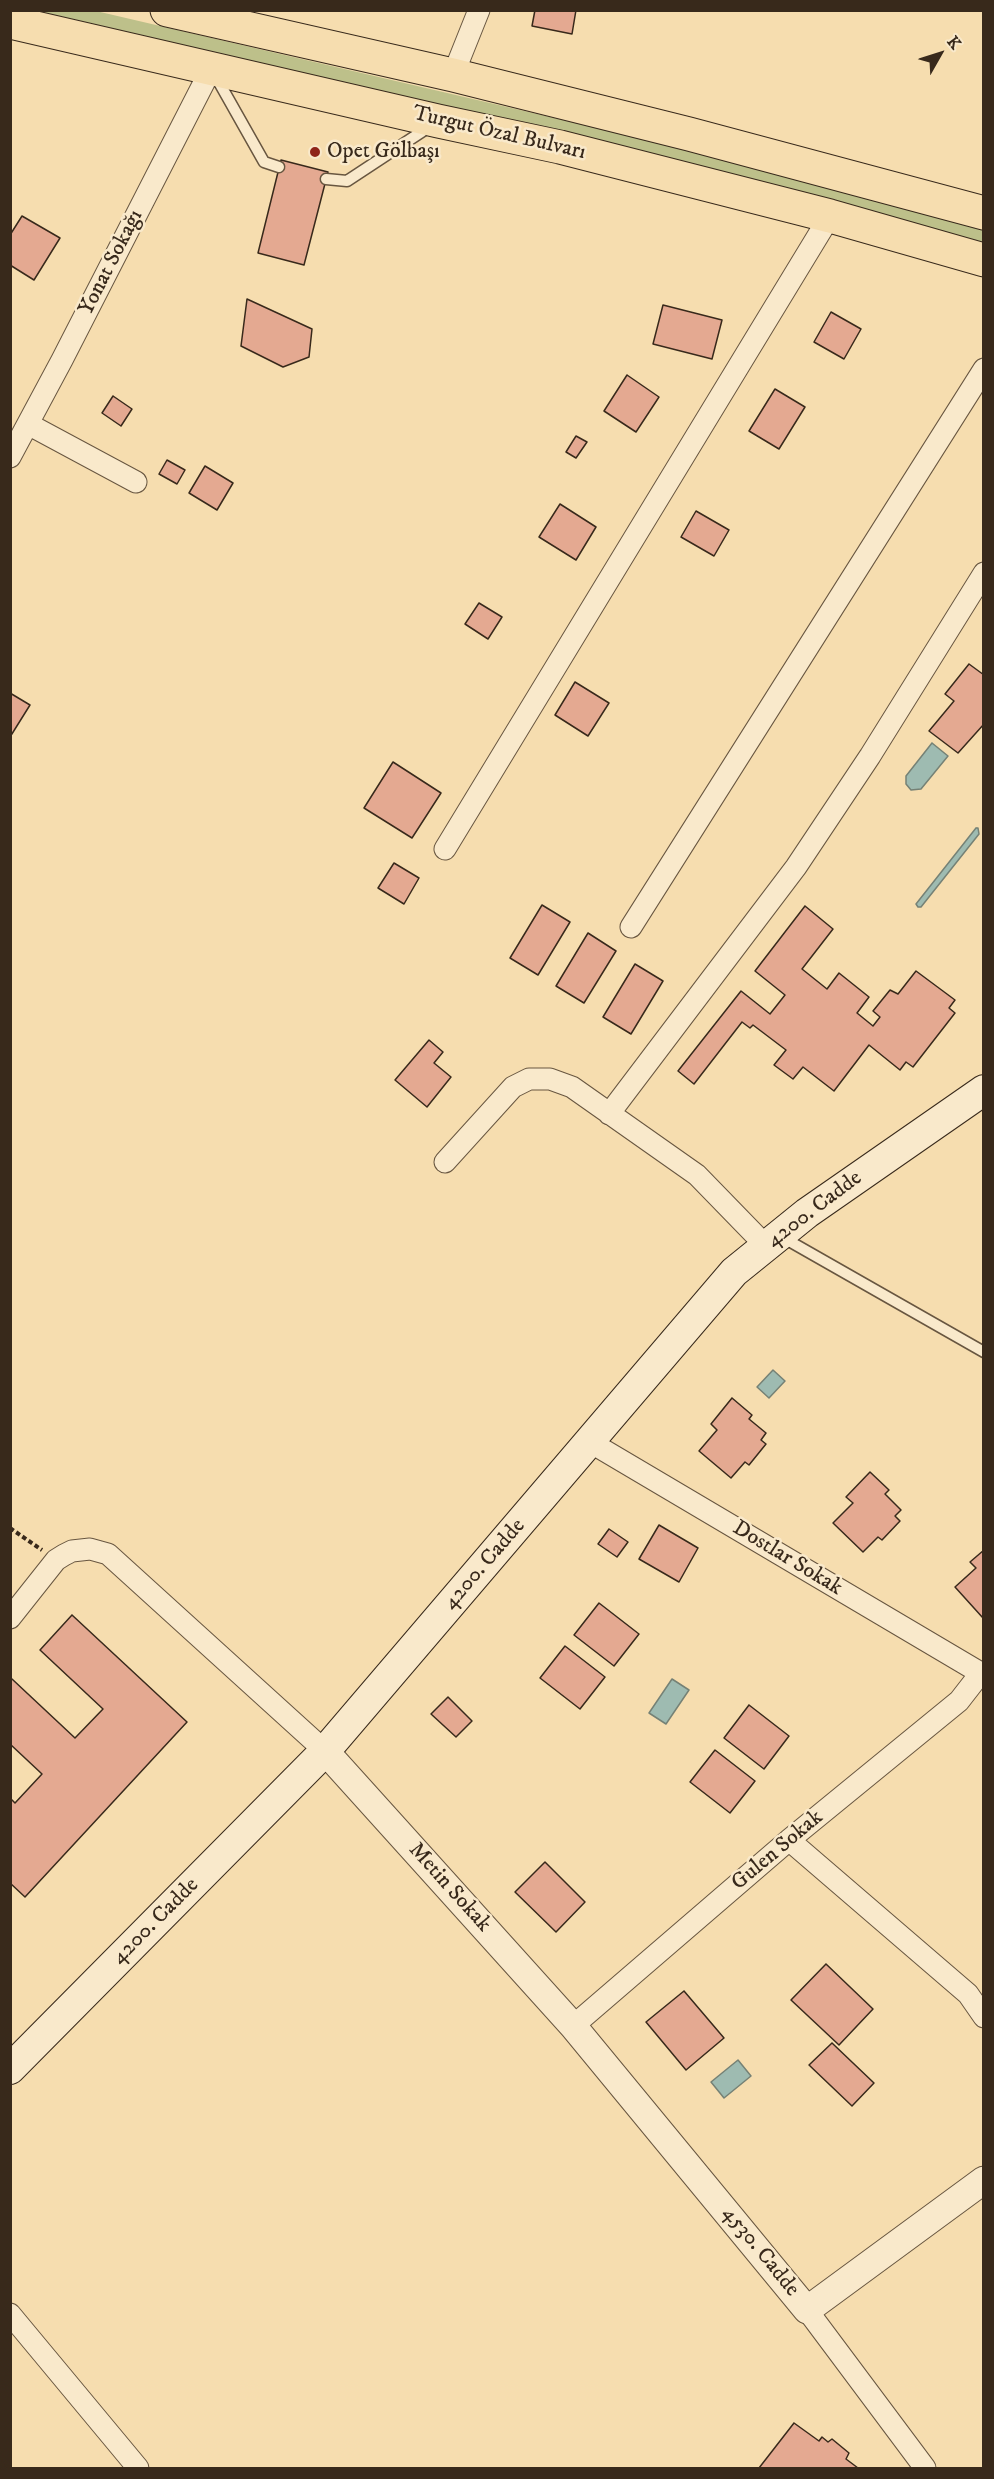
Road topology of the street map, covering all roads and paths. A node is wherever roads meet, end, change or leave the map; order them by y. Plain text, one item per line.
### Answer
1 (167, 10) edge
2 (479, 10) edge
3 (10, 22) edge
4 (211, 69) junction
5 (453, 75) junction
6 (438, 121) junction
7 (279, 167) dead end
8 (326, 179) dead end
9 (984, 213) edge
10 (830, 216) junction
11 (984, 260) edge
12 (984, 369) edge
13 (28, 424) junction
14 (10, 457) edge
15 (136, 482) dead end
16 (984, 573) edge
17 (445, 849) dead end
18 (632, 927) dead end
19 (984, 1090) edge
20 (609, 1114) junction
21 (445, 1162) dead end
22 (773, 1241) junction
23 (984, 1353) edge
24 (590, 1442) junction
25 (10, 1528) edge
26 (56, 1560) junction
27 (10, 1618) edge
28 (982, 1674) edge
29 (325, 1751) junction
30 (789, 1840) junction
31 (984, 2017) edge
32 (573, 2026) junction
33 (10, 2070) edge
34 (984, 2180) edge
35 (807, 2310) junction
36 (10, 2314) edge
37 (138, 2469) edge
38 (925, 2469) edge

1 - 5 main road, Turgut Özal Bulvarı
2 - 5 street
3 - 4 main road, Turgut Özal Bulvarı
4 - 6 main road, Turgut Özal Bulvarı
4 - 7 lane
4 - 13 street, Yonat Sokağı
5 - 9 main road, Turgut Özal Bulvarı
6 - 8 lane
6 - 10 main road, Turgut Özal Bulvarı
10 - 11 main road, Turgut Özal Bulvarı
10 - 17 street
12 - 18 street
13 - 14 street, Yonat Sokağı
13 - 15 street
16 - 20 street
19 - 22 main road, 4200. Cadde
20 - 21 street
20 - 22 street
22 - 23 lane
22 - 24 main road, 4200. Cadde
24 - 28 street, Dostlar Sokak
24 - 29 main road, 4200. Cadde
25 - 26 path
26 - 27 street
26 - 29 street
28 - 30 street, Gulen Sokak
29 - 32 street, Metin Sokak
29 - 33 main road, 4200. Cadde
30 - 31 street
30 - 32 street, Gulen Sokak
32 - 35 street, 4530. Cadde
34 - 35 street, 4530. Cadde
35 - 38 street
36 - 37 street

